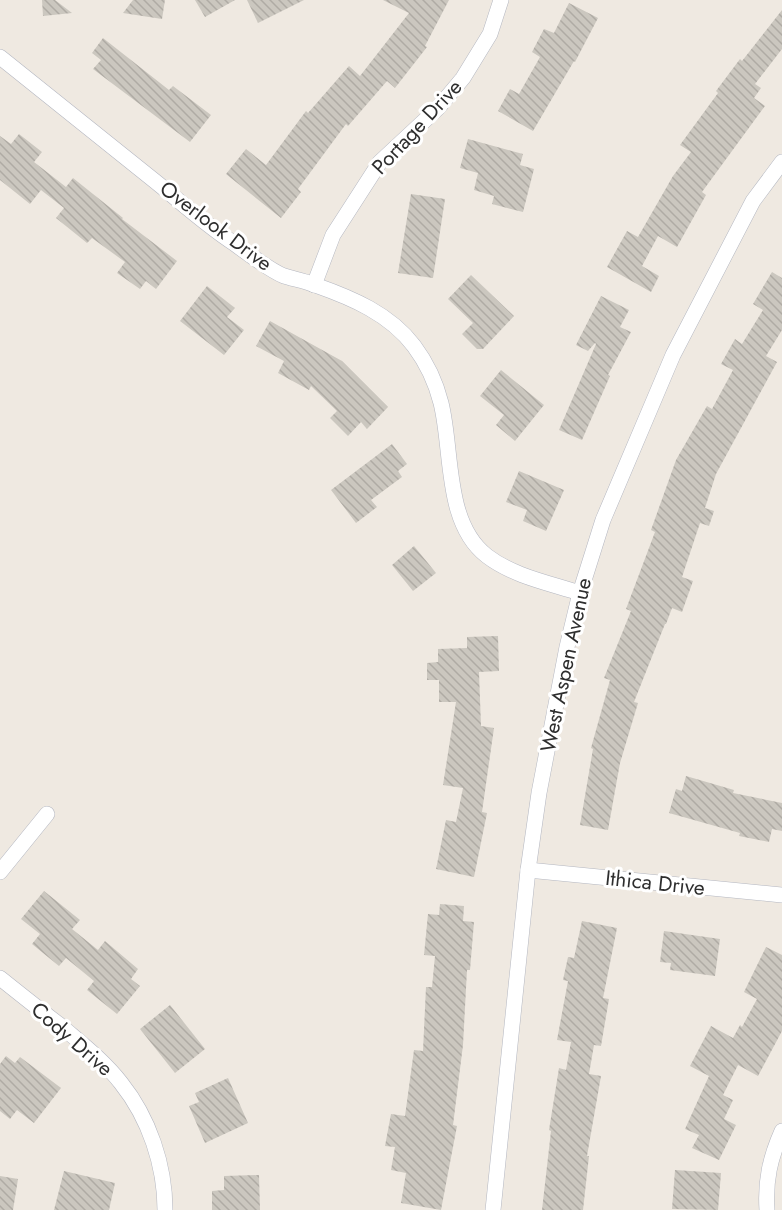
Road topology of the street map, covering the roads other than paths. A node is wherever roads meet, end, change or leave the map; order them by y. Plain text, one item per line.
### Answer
1 (501, 0) edge
2 (0, 57) edge
3 (782, 162) edge
4 (314, 285) junction
5 (580, 593) junction
6 (46, 814) dead end
7 (528, 870) junction
8 (0, 872) edge
9 (782, 896) edge
10 (0, 978) edge
11 (782, 1131) edge
12 (165, 1210) edge
13 (493, 1210) edge
14 (767, 1210) edge

1 - 4 street, Portage Drive
2 - 4 street, Overlook Drive
3 - 5 street, West Aspen Avenue
4 - 5 street, Overlook Drive
5 - 7 street, West Aspen Avenue
6 - 8 street
7 - 9 street, Ithica Drive
7 - 13 street, West Aspen Avenue
10 - 12 street, Cody Drive
11 - 14 street

